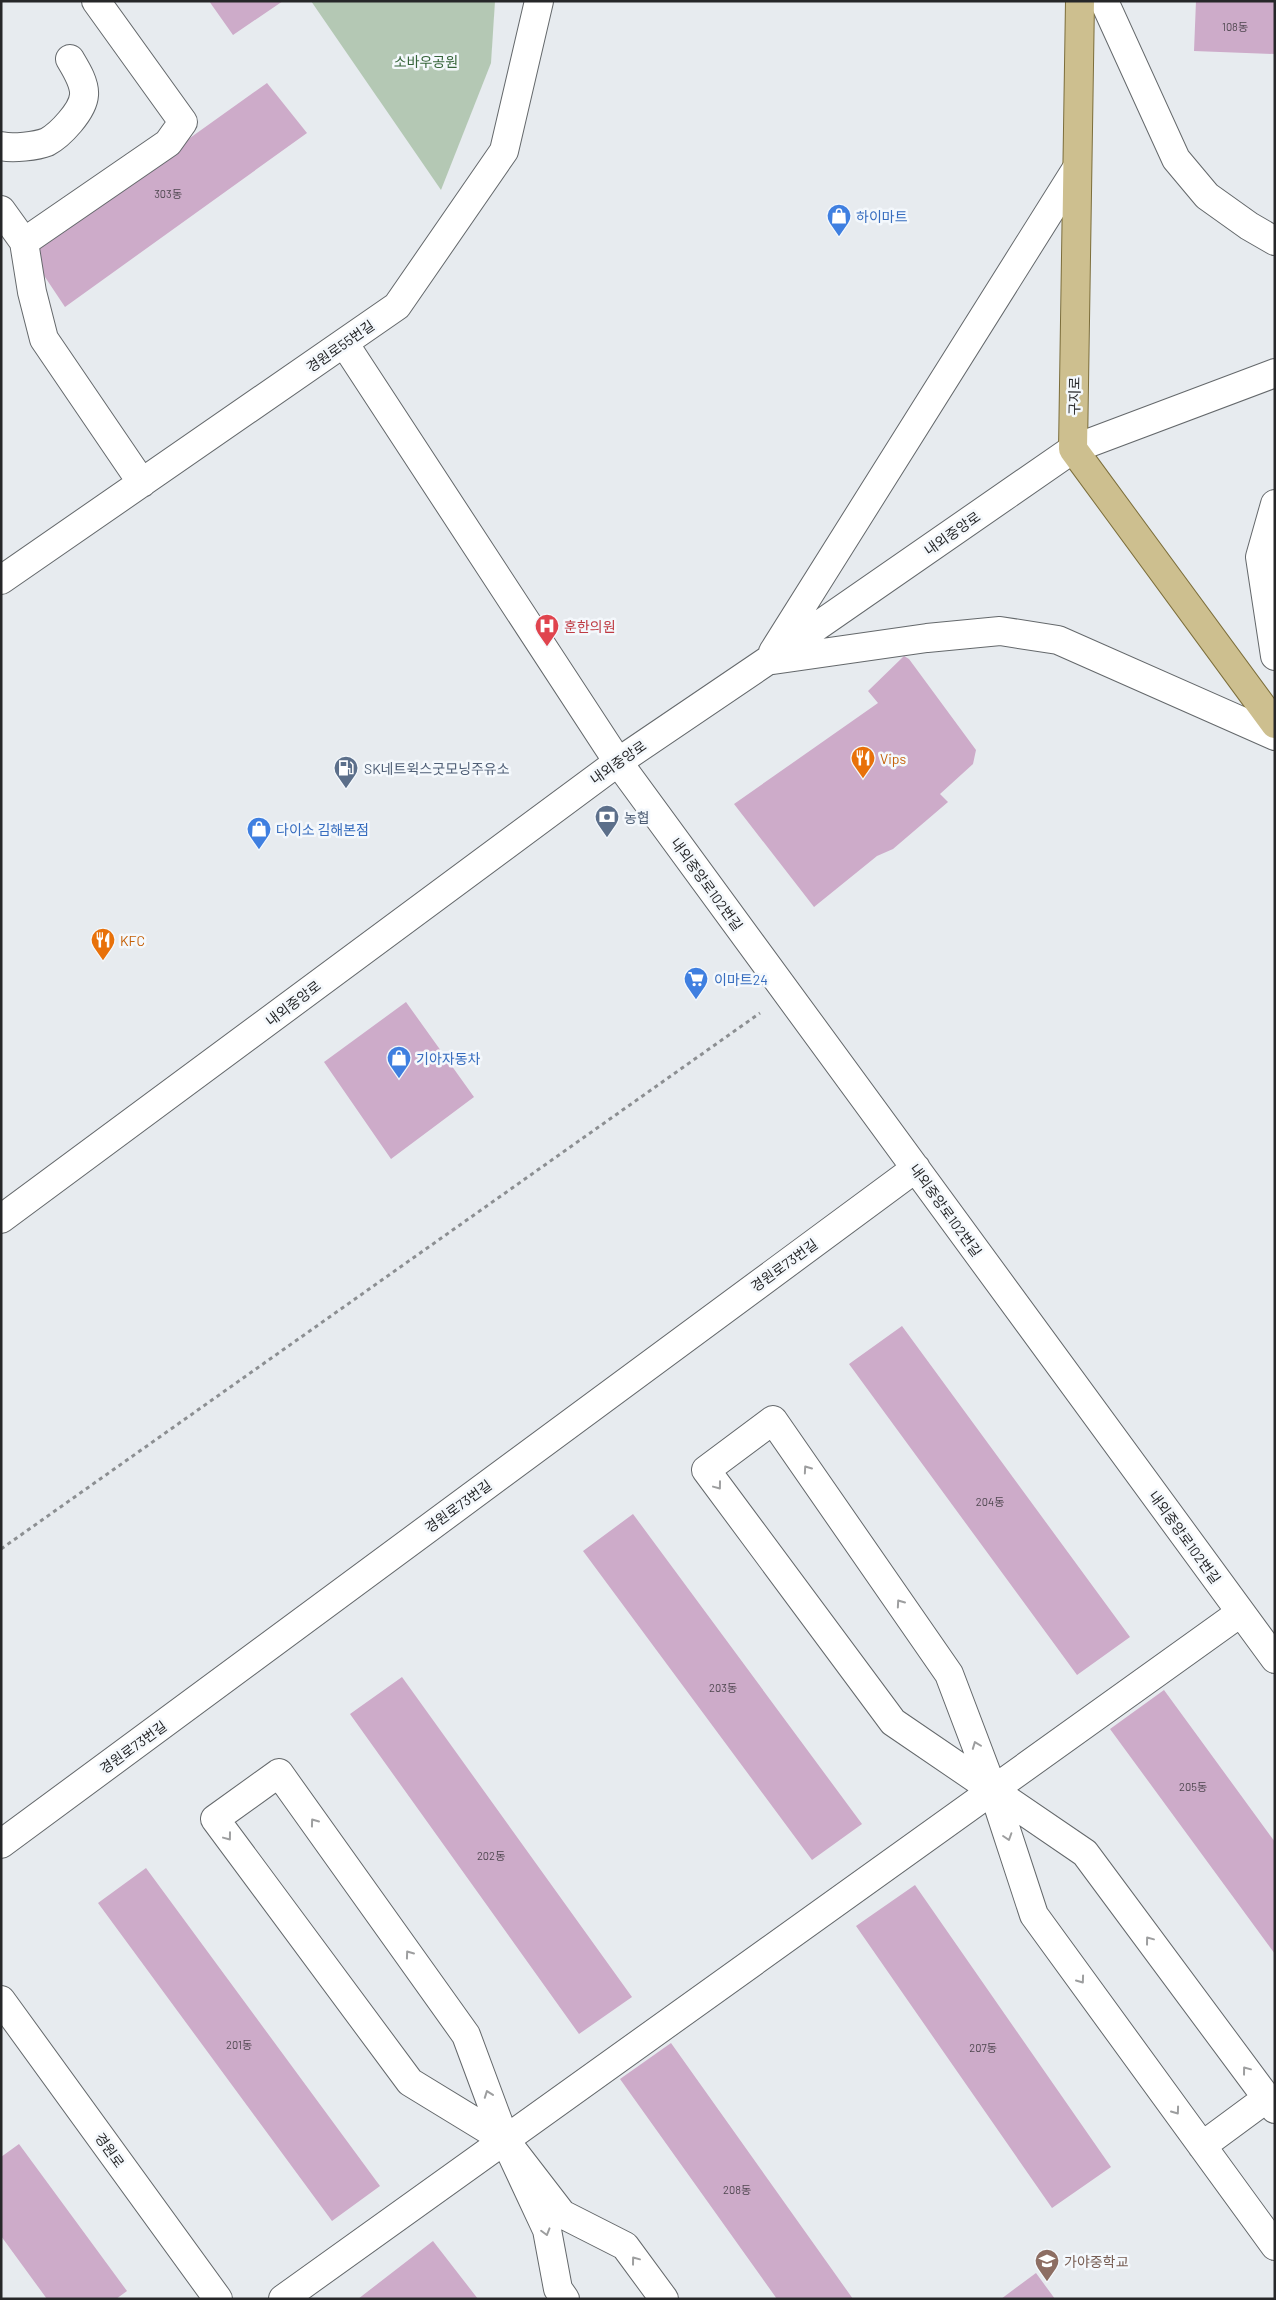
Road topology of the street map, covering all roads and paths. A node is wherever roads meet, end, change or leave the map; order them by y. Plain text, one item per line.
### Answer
1 (96, 1) edge
2 (539, 1) edge
3 (1080, 1) edge
4 (1104, 1) edge
5 (70, 59) dead end
6 (1, 146) edge
7 (1077, 168) junction
8 (1, 210) edge
9 (1275, 241) edge
10 (24, 242) junction
11 (344, 343) junction
12 (1275, 373) edge
13 (1073, 448) junction
14 (142, 483) junction
15 (1275, 504) edge
16 (1, 580) edge
17 (1275, 656) edge
18 (767, 661) junction
19 (1275, 724) edge
20 (1275, 736) edge
21 (618, 762) junction
22 (788, 993) junction
23 (916, 1168) junction
24 (1, 1219) edge
25 (1, 1549) edge
26 (1240, 1613) junction
27 (1275, 1659) edge
28 (993, 1790) junction
29 (1, 1844) edge
30 (1, 2000) edge
31 (1271, 2104) edge
32 (505, 2140) junction
33 (1202, 2146) junction
34 (1275, 2246) edge
35 (218, 2299) edge
36 (283, 2299) edge
37 (565, 2299) edge
38 (664, 2299) edge

1 - 10 street
2 - 11 street, 경원로55번길
3 - 7 main road, 구지로
4 - 9 street
5 - 6 street
7 - 13 main road, 구지로
7 - 18 street
8 - 10 street
10 - 14 street
11 - 14 street, 경원로55번길
11 - 21 street, 내외중앙로102번길
12 - 13 street, 내외중앙로
13 - 18 street, 내외중앙로
13 - 19 main road
14 - 16 street, 경원로55번길
15 - 17 street
18 - 20 street
18 - 21 street, 내외중앙로
21 - 22 street, 내외중앙로102번길
21 - 24 street, 내외중앙로
22 - 23 street, 내외중앙로102번길
22 - 25 path
23 - 26 street, 내외중앙로102번길
23 - 29 street, 경원로73번길
26 - 27 street, 내외중앙로102번길
26 - 28 street
28 -> 28 street
31 -> 28 street
28 - 32 street
28 -> 33 street
30 - 35 street, 경원로
31 - 33 street
32 -> 32 street
32 - 36 street
32 -> 37 street
38 -> 32 street
33 - 34 street

